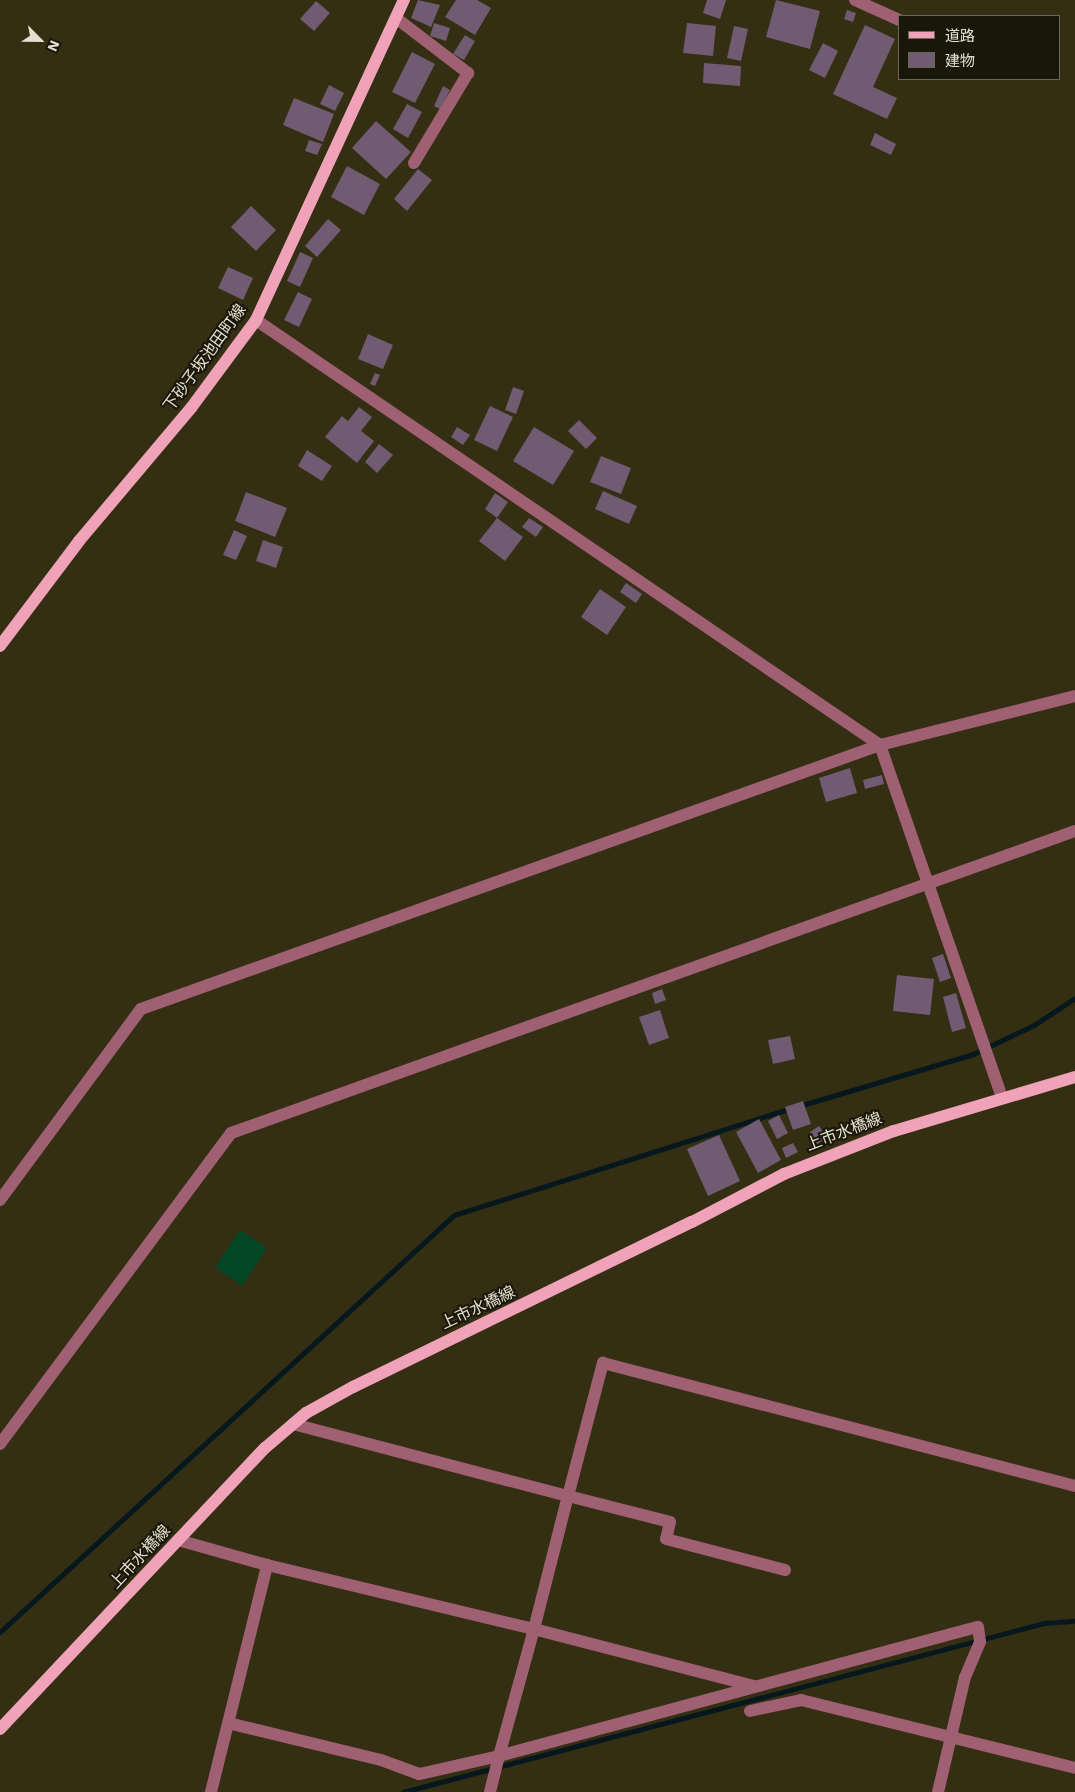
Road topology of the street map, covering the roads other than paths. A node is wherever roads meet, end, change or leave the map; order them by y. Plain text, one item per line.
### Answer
1 (404, 0) edge
2 (855, 0) edge
3 (396, 18) junction
4 (898, 20) edge
5 (414, 163) dead end
6 (256, 320) junction
7 (0, 646) edge
8 (1075, 696) edge
9 (880, 745) junction
10 (1075, 831) edge
11 (927, 884) junction
12 (1075, 1077) edge
13 (1002, 1098) junction
14 (0, 1200) edge
15 (293, 1424) junction
16 (0, 1444) edge
17 (1075, 1486) edge
18 (568, 1496) junction
19 (178, 1540) junction
20 (267, 1565) junction
21 (785, 1570) dead end
22 (534, 1629) junction
23 (756, 1686) junction
24 (750, 1711) dead end
25 (228, 1723) junction
26 (0, 1729) edge
27 (951, 1736) junction
28 (499, 1756) junction
29 (1075, 1768) edge
30 (211, 1792) edge
31 (490, 1792) edge
32 (938, 1792) edge

1 - 3 main road, 下砂子坂池田町線
2 - 4 street
3 - 5 street
3 - 6 main road, 下砂子坂池田町線
6 - 7 main road, 下砂子坂池田町線
6 - 9 street
8 - 9 street
9 - 11 street
9 - 14 street
10 - 11 street
11 - 13 street
11 - 16 street
12 - 13 main road, 上市水橋線
13 - 15 main road, 上市水橋線
15 - 18 street
15 - 19 main road, 上市水橋線
17 - 18 street
18 - 21 street
18 - 22 street
19 - 20 street
19 - 26 main road, 上市水橋線
20 - 22 street
20 - 25 street
22 - 23 street
22 - 28 street
23 - 27 street
23 - 28 street
24 - 27 street
25 - 28 street
25 - 30 street
27 - 29 street
27 - 32 street
28 - 31 street

